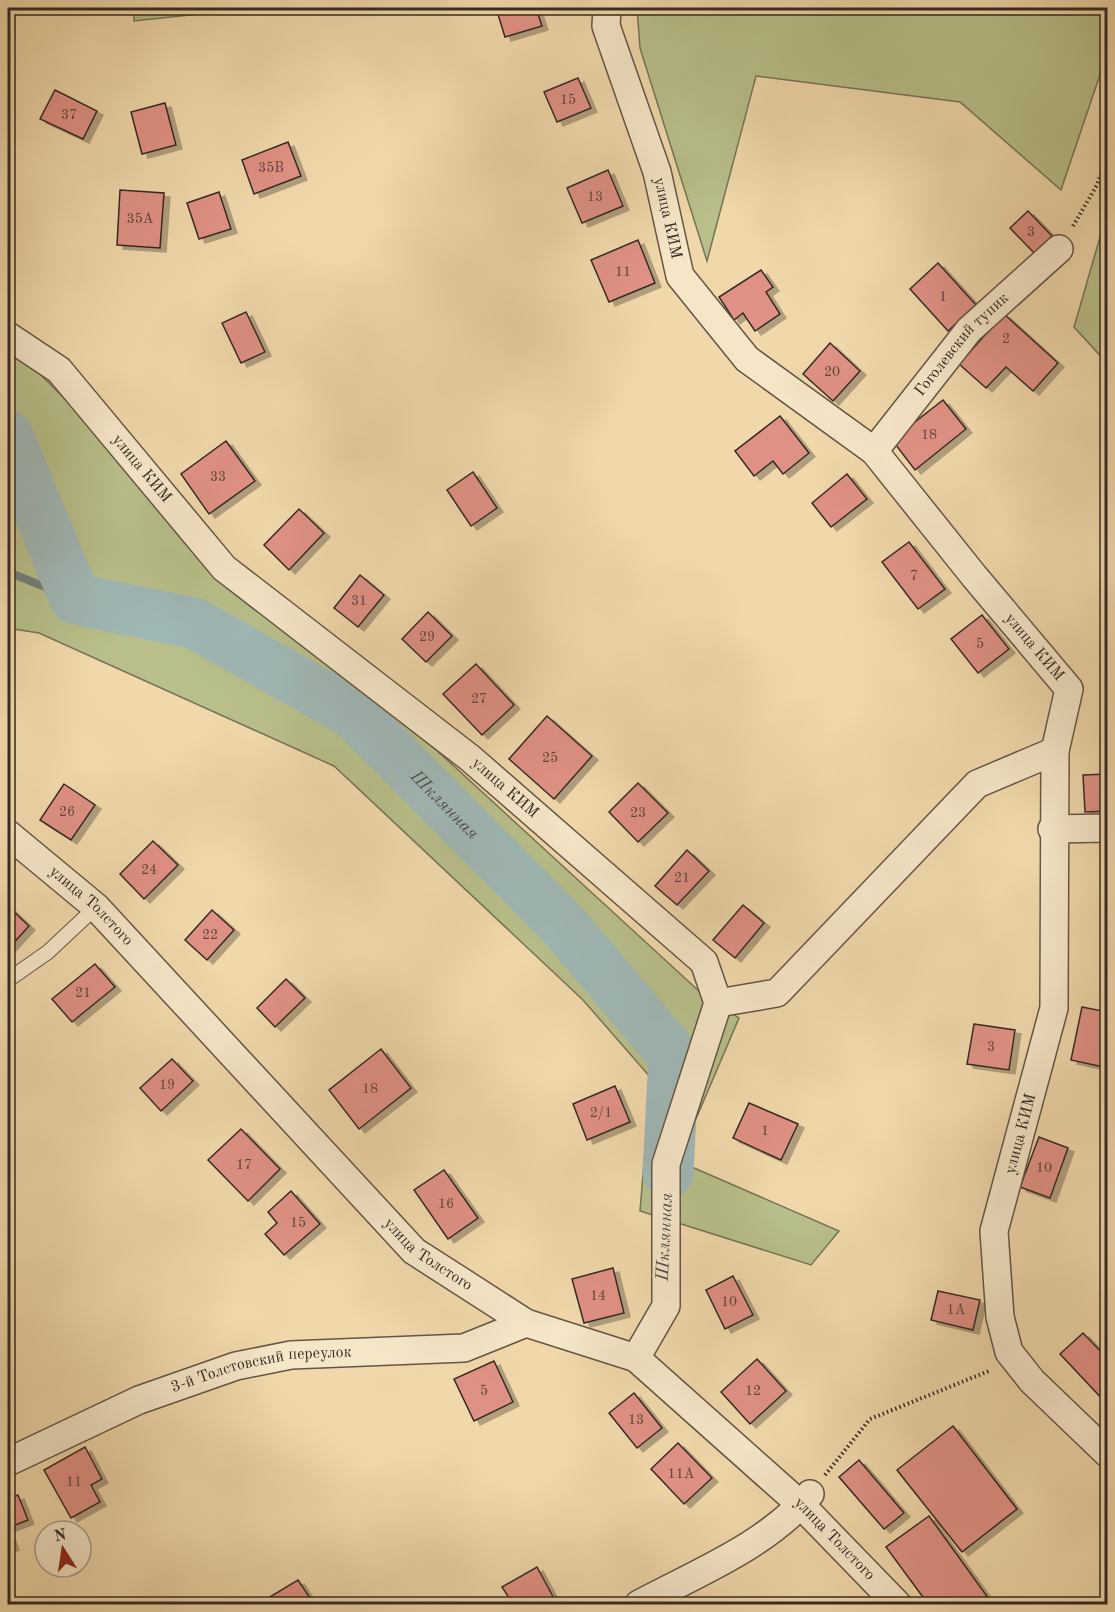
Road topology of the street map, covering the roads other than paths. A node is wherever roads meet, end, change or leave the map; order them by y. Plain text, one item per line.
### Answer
1 (606, 8) edge
2 (1059, 249) road end
3 (8, 336) edge
4 (874, 451) junction
5 (1054, 751) junction
6 (1107, 828) edge
7 (1052, 829) junction
8 (8, 834) edge
9 (96, 907) junction
10 (8, 980) edge
11 (718, 1003) junction
12 (525, 1323) junction
13 (636, 1357) junction
14 (1107, 1454) edge
15 (8, 1462) edge
16 (805, 1499) junction
17 (639, 1605) edge
18 (897, 1605) edge

1 - 4 street, улица КИМ
2 - 4 street, Гоголевский тупик
3 - 11 street, улица КИМ
4 - 5 street, улица КИМ
5 - 7 street, улица КИМ
5 - 11 street
6 - 7 street
7 - 14 street, улица КИМ
8 - 9 street, улица Толстого
9 - 10 lane
9 - 12 street, улица Толстого
11 - 13 street
12 - 13 street, улица Толстого
12 - 15 street, 3-й Толстовский переулок
13 - 16 street, улица Толстого
16 - 17 street
16 - 18 street, улица Толстого

